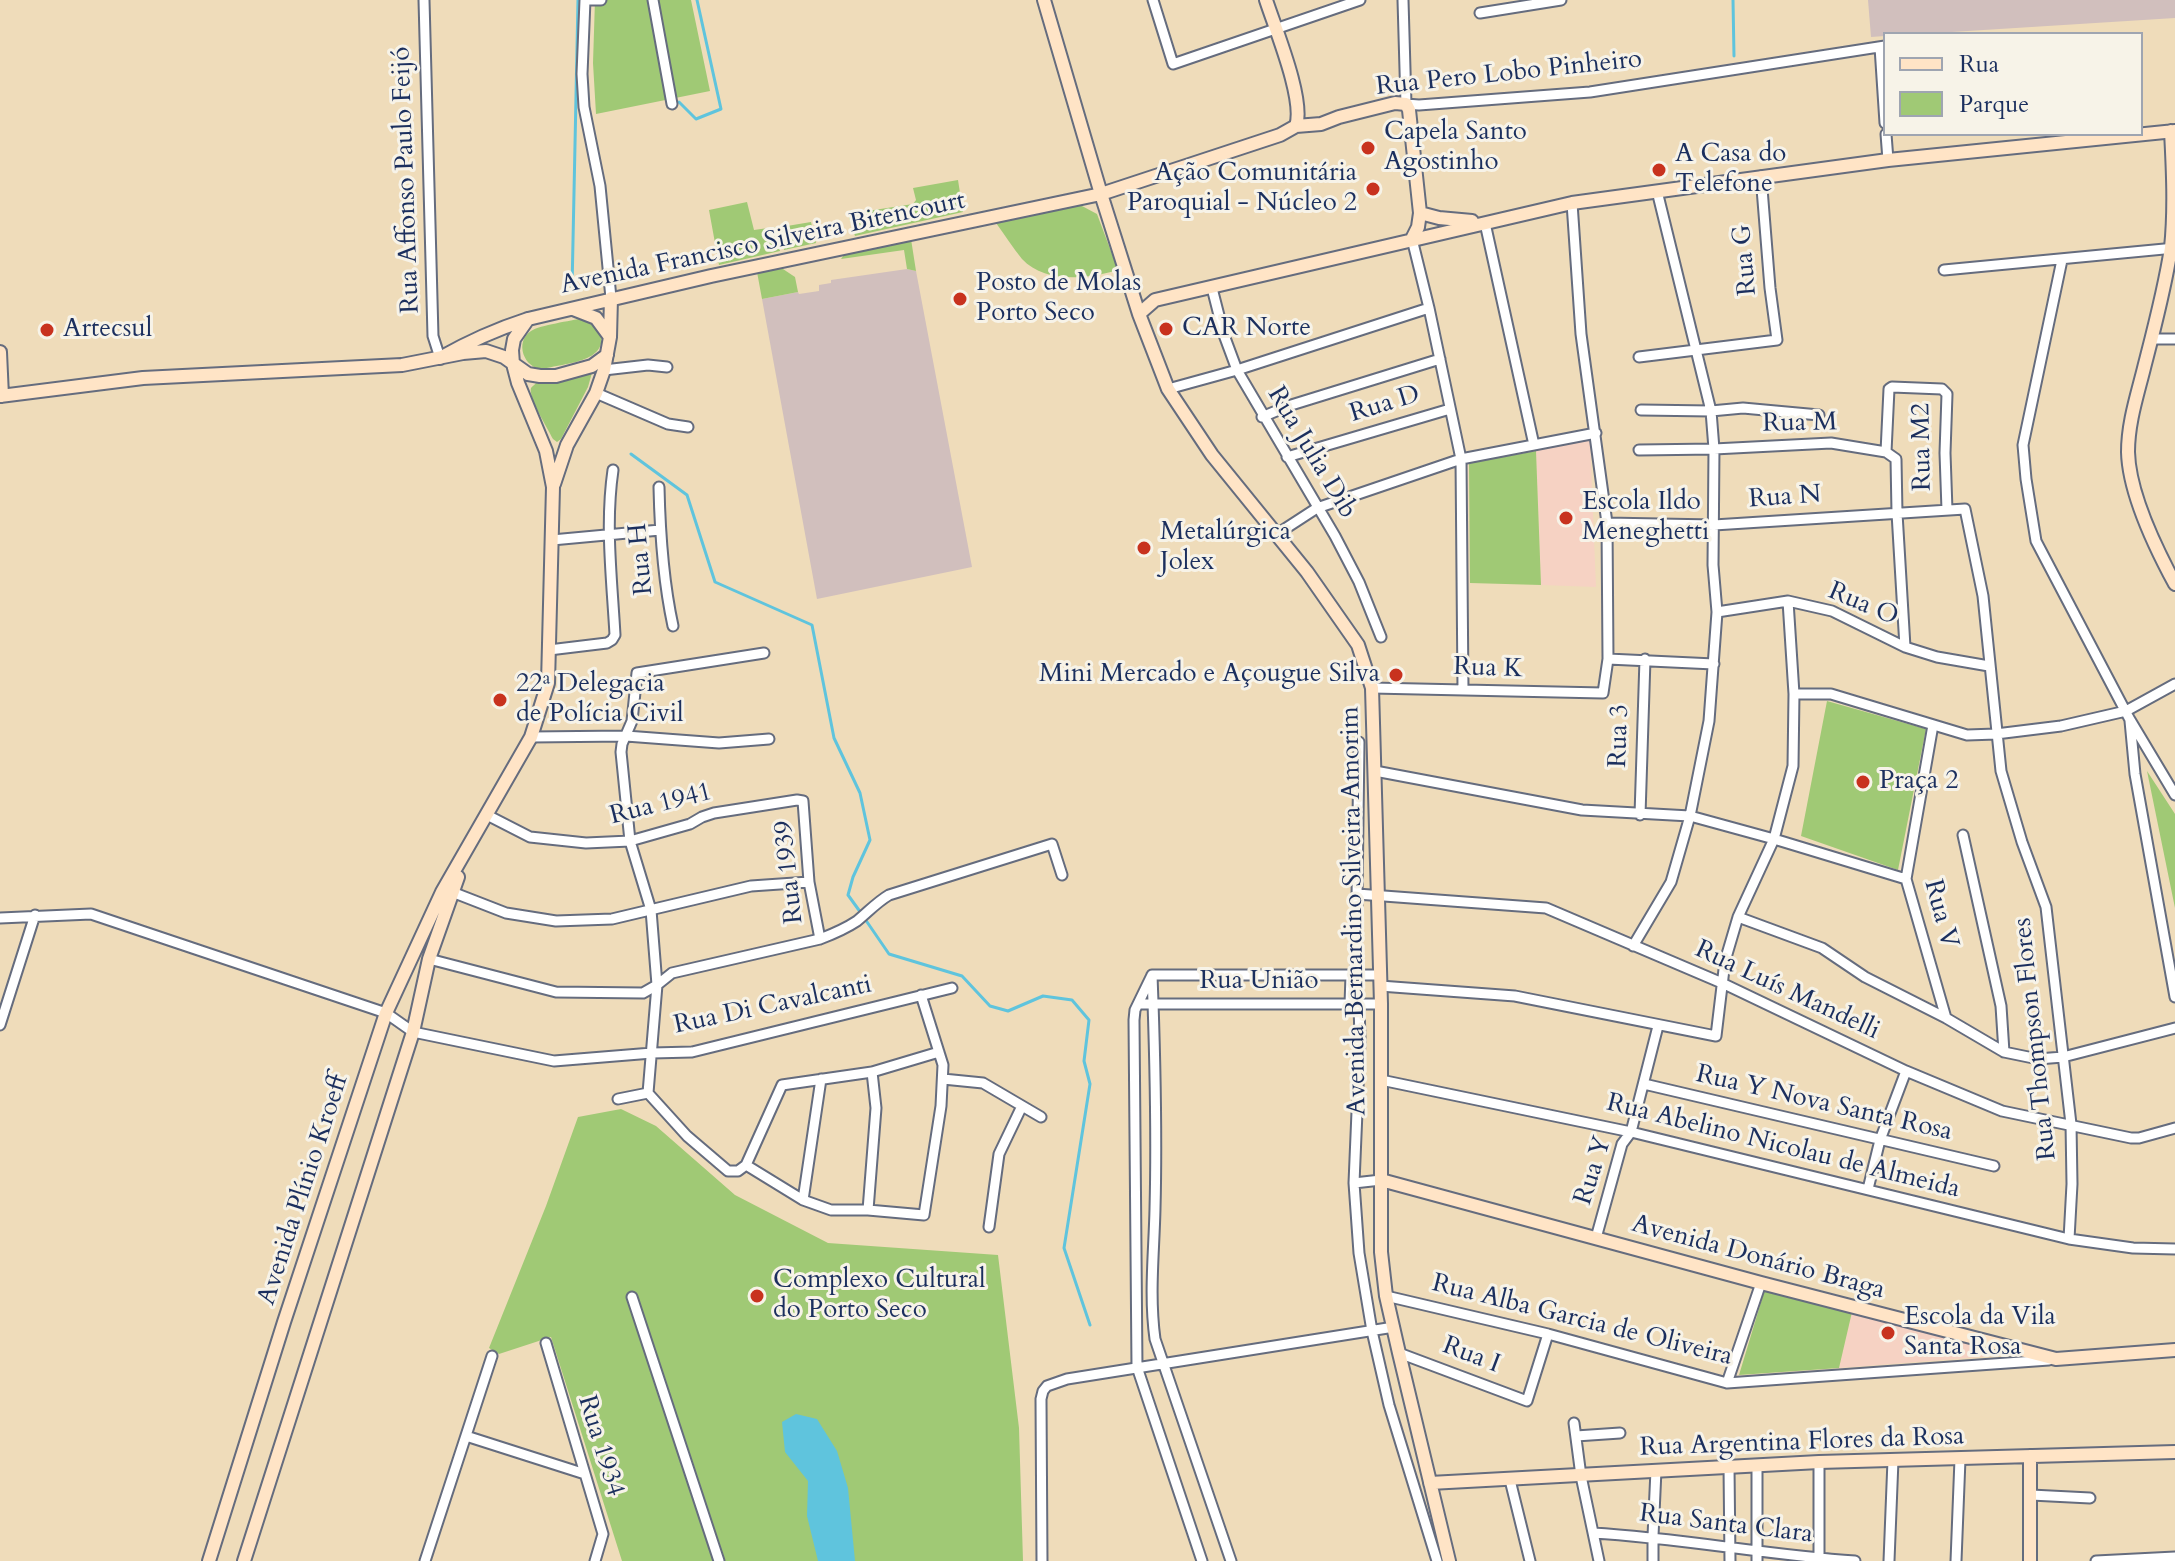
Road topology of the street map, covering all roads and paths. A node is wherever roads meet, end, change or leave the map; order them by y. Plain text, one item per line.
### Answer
1 (424, 0) edge
2 (585, 0) edge
3 (601, 0) edge
4 (653, 0) edge
5 (1044, 0) edge
6 (1153, 0) edge
7 (1266, 0) edge
8 (1360, 0) edge
9 (1403, 0) edge
10 (1561, 0) edge
11 (1480, 13) dead end
12 (1276, 30) junction
13 (1882, 46) edge
14 (1883, 72) edge
15 (672, 104) dead end
16 (1406, 104) junction
17 (1298, 119) junction
18 (2173, 131) edge
19 (2143, 134) edge
20 (1886, 136) edge
21 (2124, 136) edge
22 (1888, 160) junction
23 (1761, 176) junction
24 (1657, 191) junction
25 (1101, 194) junction
26 (1572, 203) junction
27 (1420, 213) junction
28 (1485, 223) junction
29 (1412, 239) junction
30 (2173, 248) edge
31 (2062, 260) junction
32 (1944, 270) dead end
33 (1131, 285) junction
34 (1212, 288) junction
35 (611, 298) junction
36 (1155, 300) junction
37 (1429, 308) junction
38 (570, 309) junction
39 (1139, 314) junction
40 (528, 319) junction
41 (610, 337) junction
42 (2151, 339) junction
43 (2175, 339) edge
44 (1697, 349) junction
45 (0, 352) edge
46 (607, 355) junction
47 (1639, 357) dead end
48 (440, 358) junction
49 (1440, 359) junction
50 (513, 364) junction
51 (667, 367) dead end
52 (604, 370) junction
53 (1237, 370) junction
54 (1168, 389) junction
55 (596, 393) junction
56 (1, 396) edge
57 (1450, 409) junction
58 (1641, 410) dead end
59 (1711, 411) junction
60 (1819, 415) dead end
61 (1262, 417) junction
62 (688, 427) dead end
63 (1596, 433) junction
64 (1534, 445) junction
65 (1714, 449) junction
66 (1639, 450) dead end
67 (1886, 452) junction
68 (1287, 457) junction
69 (1461, 459) junction
70 (613, 470) dead end
71 (553, 487) junction
72 (659, 487) dead end
73 (1317, 508) junction
74 (1965, 509) joint
75 (1947, 510) junction
76 (1897, 513) junction
77 (1607, 523) junction
78 (1714, 525) junction
79 (660, 530) junction
80 (1277, 534) junction
81 (608, 535) junction
82 (552, 540) junction
83 (2175, 584) edge
84 (1788, 601) junction
85 (1717, 612) junction
86 (673, 626) dead end
87 (1381, 637) dead end
88 (1905, 647) junction
89 (549, 650) junction
90 (764, 653) dead end
91 (1608, 659) junction
92 (1645, 659) junction
93 (1714, 664) junction
94 (1989, 666) junction
95 (2175, 684) edge
96 (1372, 688) junction
97 (1463, 689) junction
98 (1794, 694) junction
99 (2128, 714) junction
100 (1933, 725) junction
101 (1996, 734) junction
102 (626, 736) junction
103 (531, 737) junction
104 (769, 739) dead end
105 (1359, 742) dead end
106 (1375, 771) junction
107 (2175, 795) edge
108 (803, 801) joint
109 (487, 815) junction
110 (1640, 815) junction
111 (1690, 816) junction
112 (1963, 835) dead end
113 (1774, 839) junction
114 (630, 841) junction
115 (469, 843) junction
116 (1062, 875) dead end
117 (1906, 879) junction
118 (809, 882) junction
119 (452, 892) junction
120 (1357, 894) junction
121 (1377, 895) junction
122 (651, 910) junction
123 (35, 915) junction
124 (1738, 917) junction
125 (0, 918) edge
126 (820, 939) junction
127 (1633, 946) junction
128 (429, 959) junction
129 (1152, 975) junction
130 (1353, 975) junction
131 (1380, 981) junction
132 (1722, 983) junction
133 (657, 985) junction
134 (952, 988) dead end
135 (921, 995) junction
136 (2175, 997) edge
137 (1138, 1004) junction
138 (1153, 1004) junction
139 (1355, 1004) junction
140 (1381, 1004) junction
141 (386, 1013) junction
142 (1946, 1018) junction
143 (0, 1025) edge
144 (1658, 1026) junction
145 (2175, 1028) edge
146 (413, 1032) junction
147 (939, 1052) junction
148 (2004, 1052) junction
149 (652, 1053) junction
150 (2063, 1057) junction
151 (1906, 1071) junction
152 (872, 1072) junction
153 (821, 1079) junction
154 (943, 1079) junction
155 (1381, 1080) junction
156 (1644, 1084) junction
157 (648, 1093) junction
158 (618, 1099) dead end
159 (1022, 1106) junction
160 (1041, 1117) dead end
161 (2071, 1124) junction
162 (2175, 1128) edge
163 (1631, 1132) junction
164 (1880, 1140) junction
165 (1994, 1166) dead end
166 (742, 1168) junction
167 (1381, 1180) junction
168 (1354, 1183) junction
169 (1868, 1189) junction
170 (803, 1200) junction
171 (868, 1210) junction
172 (989, 1227) dead end
173 (1596, 1238) junction
174 (2069, 1239) junction
175 (2175, 1249) edge
176 (1761, 1283) junction
177 (1386, 1296) junction
178 (632, 1297) dead end
179 (1394, 1327) junction
180 (1372, 1331) junction
181 (1548, 1334) junction
182 (546, 1343) dead end
183 (2175, 1350) edge
184 (1399, 1353) junction
185 (492, 1356) dead end
186 (2056, 1359) junction
187 (1162, 1363) junction
188 (1137, 1367) junction
189 (1727, 1383) junction
190 (1574, 1423) dead end
191 (1620, 1433) dead end
192 (466, 1436) junction
193 (1576, 1436) junction
194 (2175, 1452) edge
195 (2030, 1456) junction
196 (1960, 1459) junction
197 (1893, 1460) junction
198 (1819, 1462) junction
199 (1757, 1465) junction
200 (1729, 1466) junction
201 (1656, 1470) junction
202 (585, 1474) junction
203 (1581, 1476) junction
204 (1510, 1480) junction
205 (1430, 1483) junction
206 (2031, 1495) junction
207 (2090, 1498) dead end
208 (1593, 1533) junction
209 (1653, 1536) junction
210 (1730, 1548) junction
211 (1757, 1556) edge
212 (2175, 1557) edge
213 (1819, 1560) edge
214 (209, 1561) edge
215 (244, 1561) edge
216 (425, 1561) edge
217 (595, 1561) edge
218 (719, 1561) edge
219 (1042, 1561) edge
220 (1202, 1561) edge
221 (1231, 1561) edge
222 (1437, 1561) edge
223 (1449, 1561) edge
224 (1530, 1561) edge
225 (1599, 1561) edge
226 (1653, 1561) edge
227 (1730, 1561) edge
228 (1855, 1561) edge
229 (1889, 1561) edge
230 (1956, 1561) edge
231 (2030, 1561) edge
232 (2096, 1561) edge

1 - 48 street, Rua Affonso Paulo Feijó
2 - 3 street
2 - 35 street
4 - 15 street
5 - 25 main road, Avenida Bernardino Silveira Amorim
6 - 12 street
7 - 12 main road
8 - 12 street
9 - 16 street
10 - 11 street
12 - 17 main road
13 - 14 street
13 - 16 street, Rua Pero Lobo Pinheiro
16 - 17 main road, Rua Pero Lobo Pinheiro
16 - 27 main road
17 - 25 main road, Rua Pero Lobo Pinheiro
18 - 19 main road
18 - 30 main road
20 - 22 street
21 - 22 main road
22 - 23 main road
23 - 24 main road
23 - 44 street, Rua G
24 - 26 main road
24 - 44 street
25 - 33 main road, Avenida Bernardino Silveira Amorim
25 - 35 main road, Avenida Francisco Silveira Bitencourt
26 - 28 main road
26 - 63 street
27 - 28 main road
27 - 29 main road
28 - 29 main road
28 - 64 street
29 - 34 main road
29 - 37 street
30 - 31 street
30 - 42 main road
31 - 32 street
31 - 99 street
33 - 36 main road
33 - 39 main road, Avenida Bernardino Silveira Amorim
34 - 36 main road
34 - 53 street, Rua Julia Dib
35 - 38 main road, Avenida Francisco Silveira Bitencourt
35 - 41 main road, Avenida Plínio Kroeff
36 - 39 main road
37 - 49 street
37 - 53 street
38 - 40 main road, Avenida Francisco Silveira Bitencourt
38 - 41 main road
39 - 54 main road, Avenida Bernardino Silveira Amorim
40 - 48 main road, Avenida Francisco Silveira Bitencourt
40 - 50 main road
41 - 46 main road, Avenida Plínio Kroeff
42 - 43 street
42 - 83 main road
44 - 47 street
44 - 59 street
45 - 56 main road
46 - 50 main road
46 - 52 main road, Avenida Plínio Kroeff
48 - 50 main road, Avenida Francisco Silveira Bitencourt
48 - 56 main road, Avenida Francisco Silveira Bitencourt
49 - 57 street
49 - 61 street
50 - 71 main road, Avenida Plínio Kroeff
51 - 52 street
52 - 55 main road, Avenida Plínio Kroeff
53 - 54 street
53 - 61 street, Rua Julia Dib
54 - 80 main road, Avenida Bernardino Silveira Amorim
55 - 62 street
55 - 71 main road, Avenida Plínio Kroeff
57 - 68 street, Rua D
57 - 69 street
58 - 59 street
59 - 60 street
59 - 65 street
61 - 68 street, Rua Julia Dib
63 - 64 street
63 - 77 street
64 - 69 street
65 - 66 street, Rua M
65 - 67 street, Rua M
65 - 78 street
67 - 75 street, Rua M2
67 - 76 street
68 - 73 street, Rua Julia Dib
69 - 73 street
69 - 97 street
70 - 81 street
71 - 82 main road, Avenida Plínio Kroeff
72 - 79 street, Rua H
73 - 80 street
73 - 87 street, Rua Julia Dib
74 - 75 street, Rua N
74 - 94 street, Rua Thompson Flores
75 - 76 street, Rua N
76 - 78 street, Rua N
76 - 88 street
77 - 78 street, Rua N
77 - 91 street
78 - 85 street
79 - 81 street
79 - 86 street, Rua H
80 - 96 main road, Avenida Bernardino Silveira Amorim
81 - 82 street
81 - 89 street
82 - 89 main road, Avenida Plínio Kroeff
84 - 85 street, Rua O
84 - 88 street, Rua O
84 - 98 street
85 - 93 street
88 - 94 street, Rua O
89 - 103 main road, Avenida Plínio Kroeff
90 - 102 street
91 - 92 street
91 - 97 street, Rua K
92 - 93 street
92 - 110 street, Rua 3
93 - 111 street
94 - 101 street, Rua Thompson Flores
95 - 99 street
96 - 97 street, Rua K
96 - 106 main road, Avenida Bernardino Silveira Amorim
98 - 100 street
98 - 113 street
99 - 101 street
99 - 107 street
99 - 136 street
100 - 101 street
100 - 117 street, Rua V
101 - 150 street, Rua Thompson Flores
102 - 103 street
102 - 104 street
102 - 114 street
103 - 109 main road, Avenida Plínio Kroeff
105 - 120 street
106 - 110 street
106 - 121 main road, Avenida Bernardino Silveira Amorim
108 - 114 street, Rua 1941
108 - 118 street, Rua 1939
109 - 114 street, Rua 1941
109 - 115 main road, Avenida Plínio Kroeff
110 - 111 street
111 - 113 street
111 - 127 street
112 - 148 street
113 - 117 street
113 - 124 street
114 - 122 street
115 - 119 main road, Avenida Plínio Kroeff
115 - 141 main road, Avenida Plínio Kroeff
116 - 126 street
117 - 142 street, Rua V
118 - 122 street
118 - 126 street, Rua 1939
119 - 122 street
119 - 128 main road, Avenida Plínio Kroeff
120 - 121 street, Rua Luís Mandelli
120 - 130 street
121 - 127 street, Rua Luís Mandelli
121 - 131 main road, Avenida Bernardino Silveira Amorim
122 - 133 street
123 - 125 street
123 - 141 street
123 - 143 street
124 - 132 street
124 - 142 street
126 - 133 street
127 - 132 street, Rua Luís Mandelli
128 - 133 street
128 - 146 main road, Avenida Plínio Kroeff
129 - 130 street, Rua União
129 - 137 street
129 - 138 street
130 - 131 street, Rua União
130 - 139 street
131 - 140 main road, Avenida Bernardino Silveira Amorim
131 - 144 street, Rua União
132 - 144 street, Rua União
132 - 151 street, Rua Luís Mandelli
133 - 149 street
134 - 135 street, Rua Di Cavalcanti
135 - 147 street
135 - 149 street, Rua Di Cavalcanti
137 - 138 street, Rua União
137 - 188 street
138 - 139 street, Rua União
138 - 187 street
139 - 140 street, Rua União
139 - 168 street
140 - 155 main road, Avenida Bernardino Silveira Amorim
141 - 146 street
141 - 214 main road, Avenida Plínio Kroeff
142 - 148 street
144 - 156 street, Rua Y
145 - 150 street
146 - 149 street, Rua Di Cavalcanti
146 - 215 main road, Avenida Plínio Kroeff
147 - 152 street
147 - 154 street
148 - 150 street
149 - 157 street
150 - 161 street, Rua Thompson Flores
151 - 161 street, Rua Luís Mandelli
151 - 164 street
152 - 153 street
152 - 171 street
153 - 166 street
153 - 170 street
154 - 159 street
154 - 171 street
155 - 163 street, Rua Abelino Nicolau de Almeida
155 - 167 main road, Avenida Bernardino Silveira Amorim
156 - 163 street, Rua Y
156 - 164 street, Rua Y Nova Santa Rosa
157 - 158 street
157 - 166 street
159 - 160 street
159 - 172 street
161 - 162 street, Rua Luís Mandelli
161 - 174 street, Rua Thompson Flores
163 - 169 street, Rua Abelino Nicolau de Almeida
163 - 173 street, Rua Y
164 - 165 street, Rua Y Nova Santa Rosa
164 - 169 street
166 - 170 street
167 - 168 street
167 - 173 main road, Avenida Donário Braga
167 - 177 main road, Avenida Bernardino Silveira Amorim
168 - 180 street
169 - 174 street, Rua Abelino Nicolau de Almeida
170 - 171 street
173 - 176 main road, Avenida Donário Braga
174 - 175 street, Rua Abelino Nicolau de Almeida
176 - 186 main road, Avenida Donário Braga
176 - 189 street
177 - 179 main road, Avenida Bernardino Silveira Amorim
177 - 181 street, Rua Alba Garcia de Oliveira
178 - 218 street
179 - 180 street
179 - 184 main road, Avenida Bernardino Silveira Amorim
180 - 187 street
180 - 222 street
181 - 184 street, Rua I
181 - 189 street, Rua Alba Garcia de Oliveira
182 - 202 street, Rua 1934
183 - 186 main road, Avenida Donário Braga
184 - 205 main road, Avenida Bernardino Silveira Amorim
185 - 192 street
186 - 189 street, Rua Alba Garcia de Oliveira
187 - 188 street
187 - 221 street
188 - 219 street
188 - 220 street
190 - 193 street
191 - 193 street
192 - 202 street
192 - 216 street
193 - 203 street
194 - 195 main road, Rua Argentina Flores da Rosa
195 - 196 main road, Rua Argentina Flores da Rosa
195 - 206 main road
196 - 197 main road, Rua Argentina Flores da Rosa
196 - 230 street
197 - 198 main road, Rua Argentina Flores da Rosa
197 - 229 street
198 - 199 main road, Rua Argentina Flores da Rosa
198 - 213 street
199 - 200 main road, Rua Argentina Flores da Rosa
199 - 211 street
200 - 201 main road, Rua Argentina Flores da Rosa
200 - 210 street
201 - 203 main road, Rua Argentina Flores da Rosa
201 - 209 street
202 - 217 street, Rua 1934
203 - 204 main road, Rua Argentina Flores da Rosa
203 - 208 street
204 - 205 main road, Rua Argentina Flores da Rosa
204 - 224 street
205 - 223 main road, Avenida Bernardino Silveira Amorim
206 - 207 street
206 - 231 main road
208 - 209 street, Rua Santa Clara
208 - 225 street
209 - 210 street, Rua Santa Clara
209 - 226 street
210 - 211 street, Rua Santa Clara
210 - 227 street
211 - 213 street, Rua Santa Clara
212 - 232 street
213 - 228 street, Rua Santa Clara

